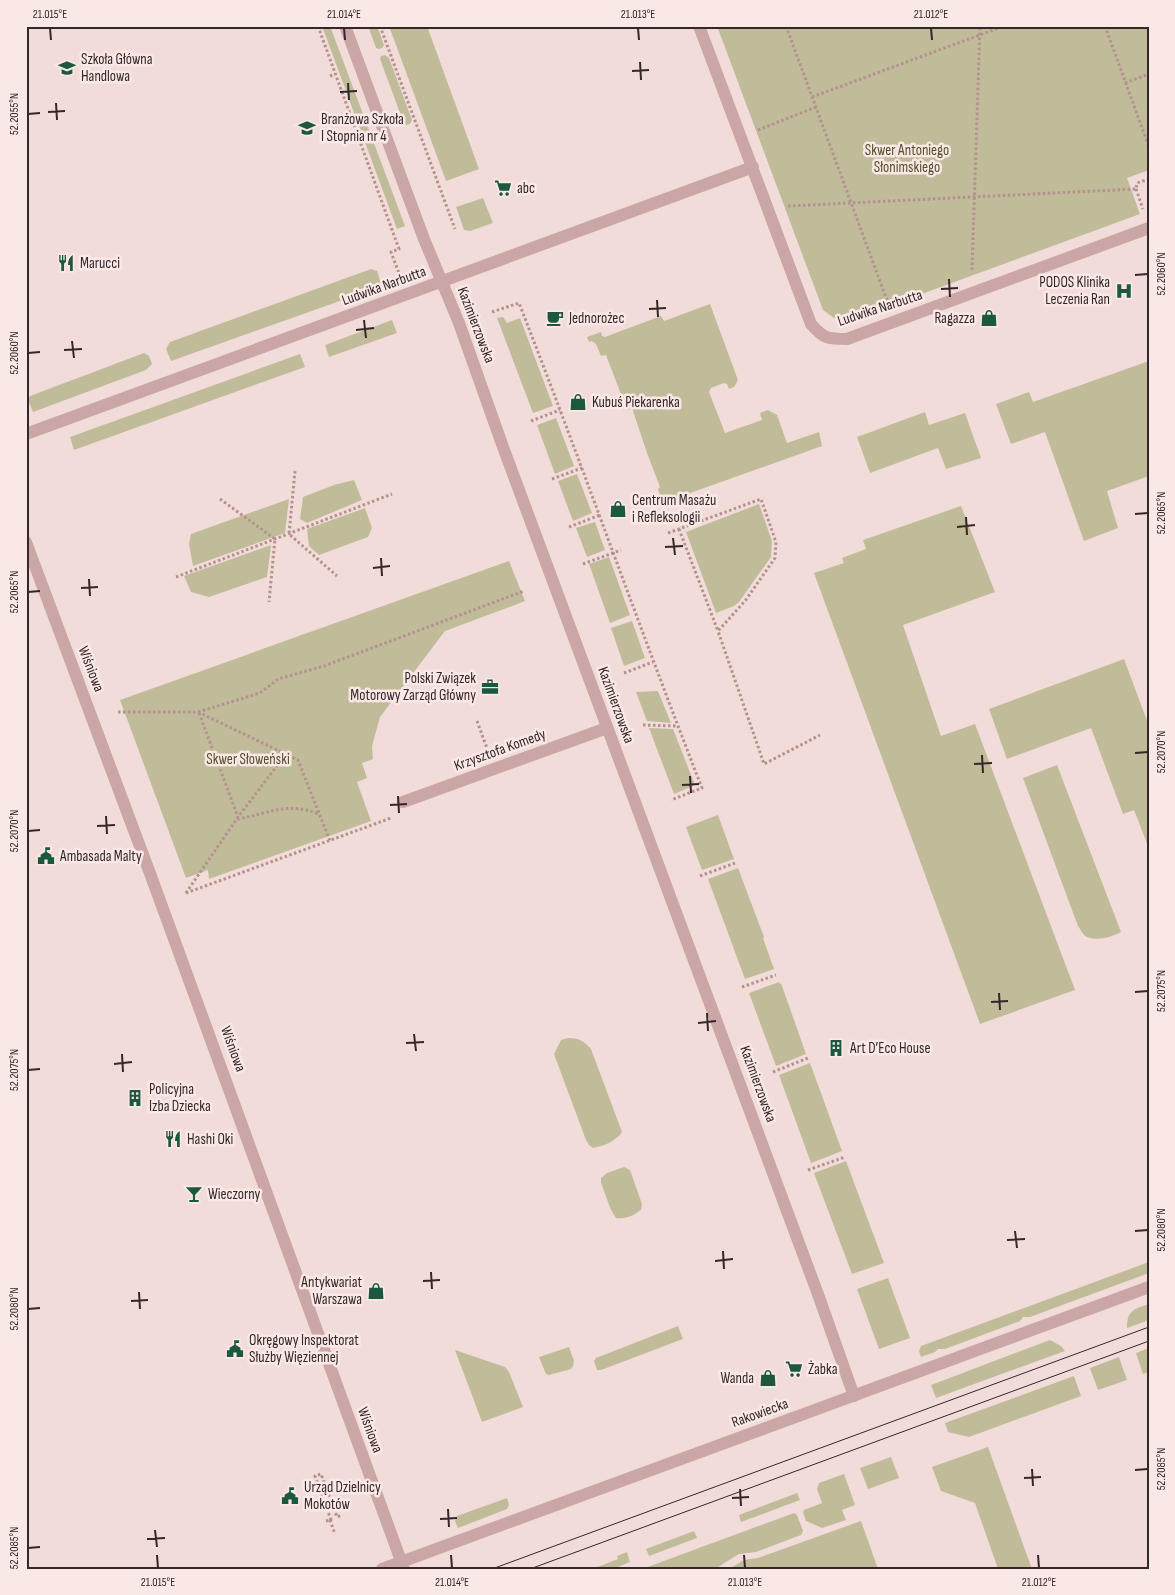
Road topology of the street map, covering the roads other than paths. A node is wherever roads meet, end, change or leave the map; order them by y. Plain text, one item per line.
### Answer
1 (345, 26) edge
2 (699, 26) edge
3 (753, 167) junction
4 (1149, 228) edge
5 (442, 282) junction
6 (26, 434) edge
7 (26, 542) edge
8 (607, 728) junction
9 (404, 802) dead end
10 (1149, 1288) edge
11 (854, 1396) junction
12 (403, 1565) edge
13 (382, 1569) edge

1 - 5 street, Kazimierzowska
2 - 3 street, Ludwika Narbutta
3 - 4 street, Ludwika Narbutta
3 - 5 street, Ludwika Narbutta
5 - 6 street, Ludwika Narbutta
5 - 8 street, Kazimierzowska
7 - 12 street, Wiśniowa
8 - 9 street, Krzysztofa Komedy
8 - 11 street, Kazimierzowska
10 - 11 street, Rakowiecka
11 - 12 street, Rakowiecka
12 - 13 street, Rakowiecka

